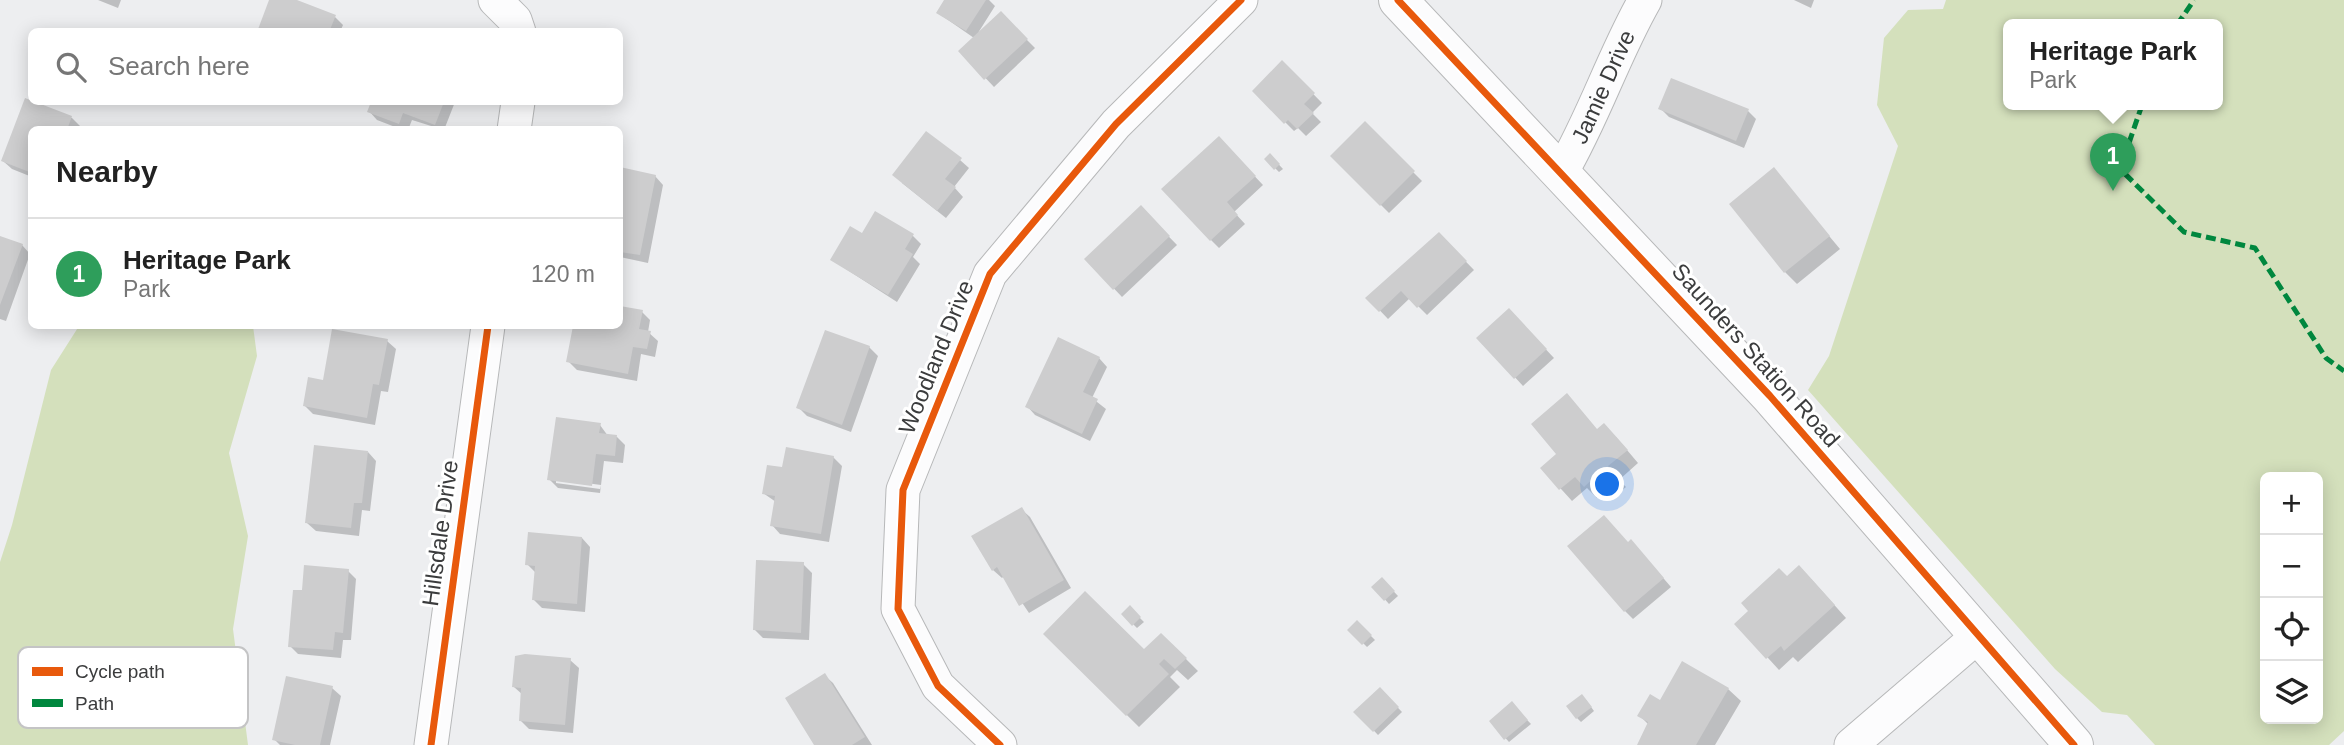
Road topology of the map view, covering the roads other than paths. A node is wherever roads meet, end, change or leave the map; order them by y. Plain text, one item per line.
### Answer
1 (495, 0) edge
2 (1241, 0) edge
3 (1398, 0) edge
4 (1645, 0) edge
5 (518, 28) edge
6 (518, 105) edge
7 (515, 126) edge
8 (1561, 173) junction
9 (488, 329) edge
10 (1978, 636) junction
11 (432, 745) edge
12 (1000, 745) edge
13 (1850, 745) edge
14 (2074, 745) edge

1 - 5 street
2 - 12 street, Woodland Drive
3 - 8 street, Saunders Station Road
4 - 8 street, Jamie Drive
6 - 7 street
8 - 10 street, Saunders Station Road
9 - 11 street, Hillsdale Drive
10 - 13 street
10 - 14 street, Saunders Station Road

